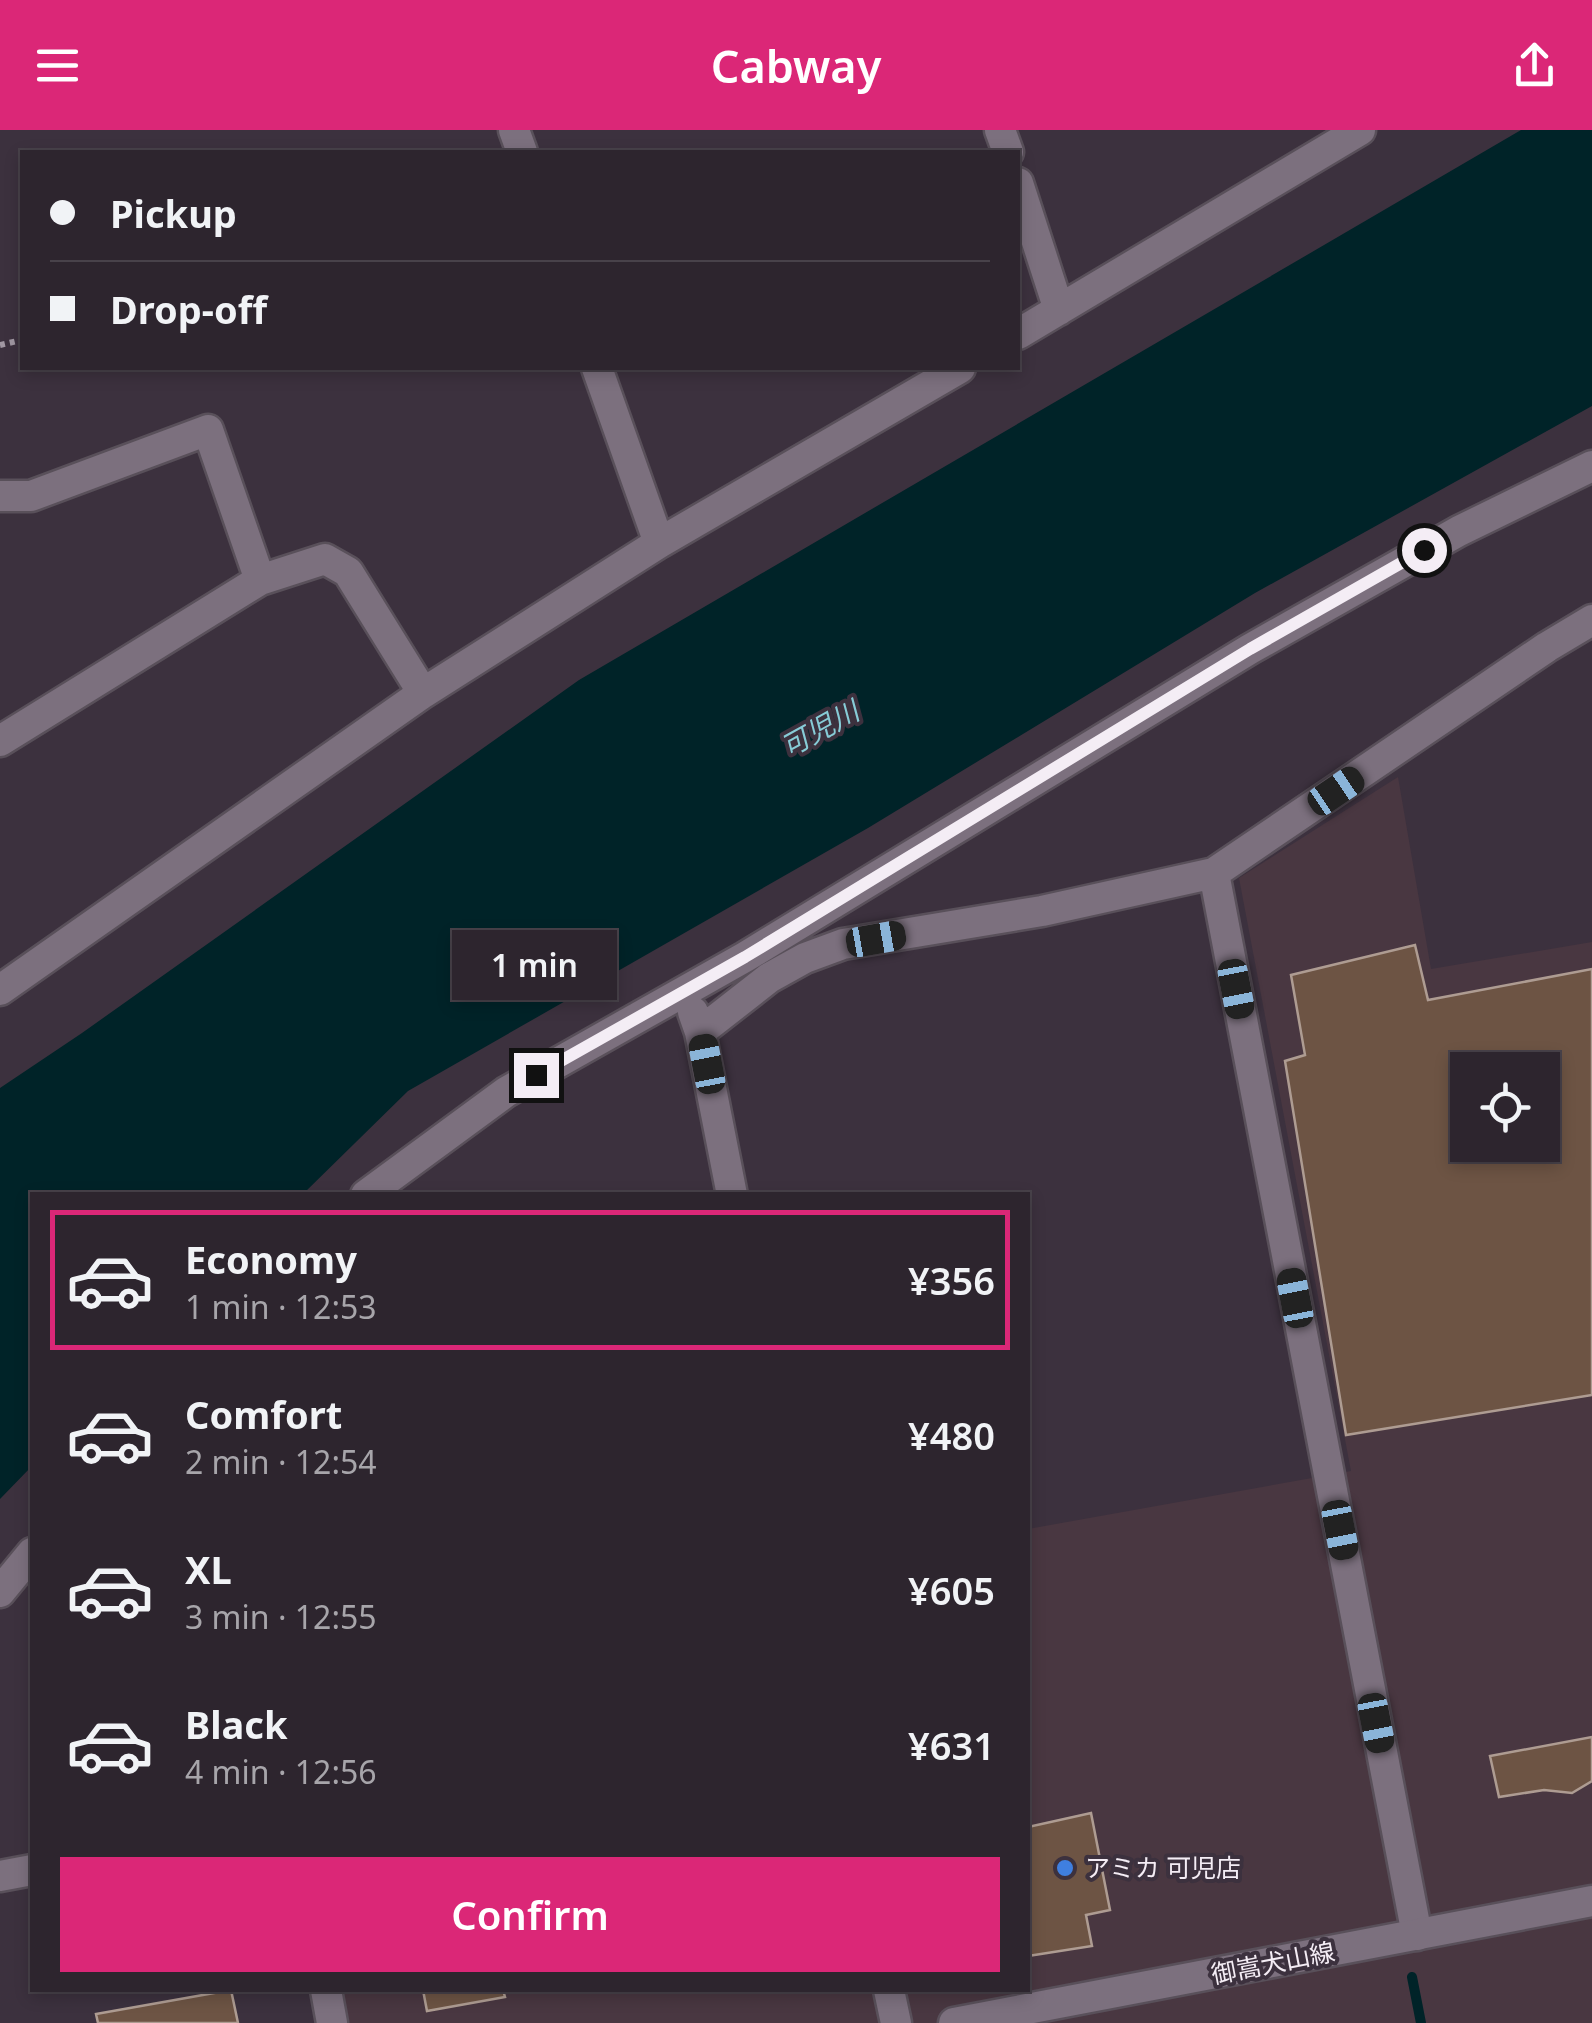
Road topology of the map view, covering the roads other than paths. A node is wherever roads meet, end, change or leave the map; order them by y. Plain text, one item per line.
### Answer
1 (1360, 130) edge
2 (1020, 189) edge
3 (1058, 310) junction
4 (1020, 333) edge
5 (598, 370) edge
6 (957, 370) edge
7 (1592, 466) edge
8 (0, 496) edge
9 (659, 543) junction
10 (260, 580) junction
11 (1592, 620) edge
12 (423, 693) junction
13 (0, 740) edge
14 (1214, 873) junction
15 (0, 990) edge
16 (685, 991) junction
17 (700, 1032) junction
18 (370, 1192) edge
19 (731, 1192) edge
20 (30, 1556) edge
21 (0, 1592) edge
22 (30, 1870) edge
23 (0, 1876) edge
24 (1592, 1900) edge
25 (1416, 1935) junction
26 (326, 1992) edge
27 (889, 1992) edge
28 (332, 2023) edge
29 (896, 2023) edge
30 (954, 2023) edge

1 - 3 street
2 - 3 street
3 - 4 street
5 - 9 street
6 - 9 street
7 - 16 street
8 - 10 street
9 - 12 street
10 - 12 street
10 - 13 street
11 - 14 street
12 - 15 street
14 - 17 street
14 - 25 street
16 - 17 street
16 - 18 street
17 - 19 street
20 - 21 street
22 - 23 street
24 - 25 street, 御嵩犬山線
25 - 30 street, 御嵩犬山線
26 - 28 street
27 - 29 street

